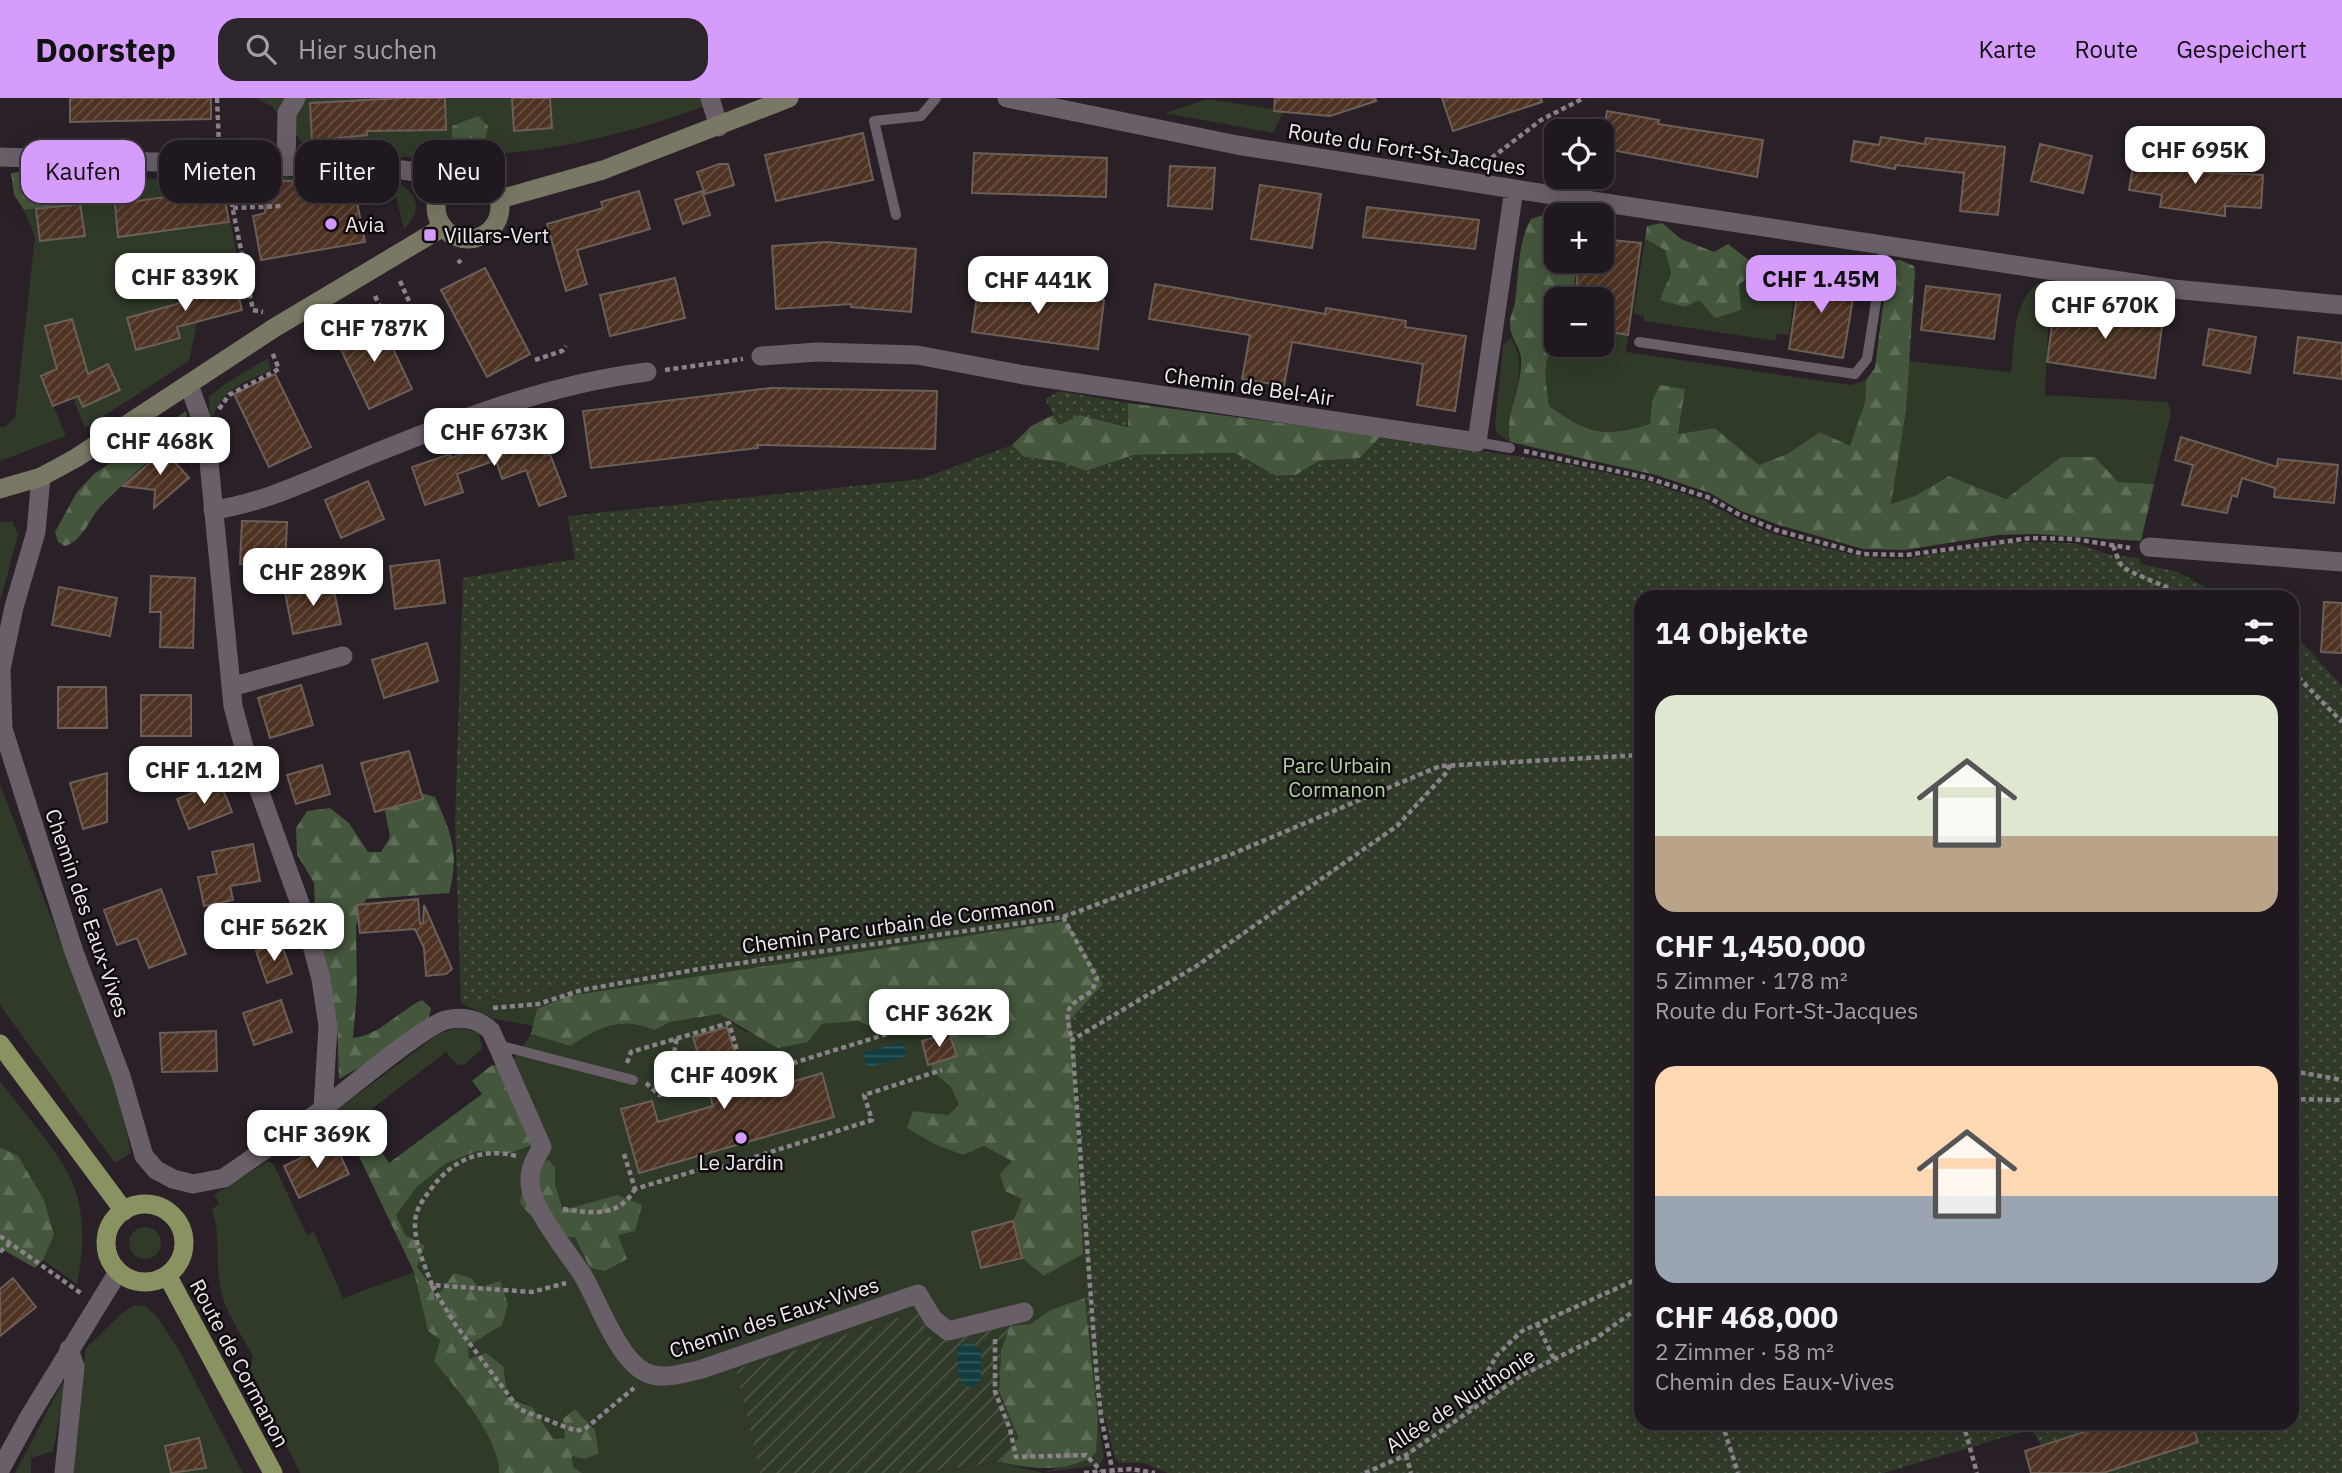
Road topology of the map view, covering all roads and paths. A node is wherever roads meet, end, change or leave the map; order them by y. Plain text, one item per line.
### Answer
1 (217, 98) edge
2 (296, 98) edge
3 (710, 98) edge
4 (789, 98) edge
5 (936, 98) edge
6 (1007, 98) edge
7 (1584, 98) edge
8 (719, 127) junction
9 (219, 140) edge
10 (0, 156) edge
11 (286, 167) junction
12 (1480, 169) dead end
13 (413, 172) edge
14 (1514, 189) junction
15 (505, 199) edge
16 (232, 203) edge
17 (436, 203) edge
18 (500, 203) edge
19 (282, 206) dead end
20 (233, 208) junction
21 (896, 215) dead end
22 (443, 227) junction
23 (1885, 244) junction
24 (400, 281) dead end
25 (374, 296) dead end
26 (2342, 305) edge
27 (266, 316) dead end
28 (419, 324) dead end
29 (1639, 342) dead end
30 (566, 346) dead end
31 (393, 348) dead end
32 (271, 350) dead end
33 (761, 356) joint
34 (535, 360) dead end
35 (646, 372) joint
36 (189, 384) junction
37 (203, 422) junction
38 (1477, 442) junction
39 (1510, 448) joint
40 (41, 477) junction
41 (0, 489) edge
42 (213, 510) junction
43 (2113, 546) junction
44 (2149, 547) joint
45 (2342, 562) edge
46 (2175, 590) edge
47 (343, 656) dead end
48 (2299, 678) edge
49 (231, 687) junction
50 (2342, 722) edge
51 (1634, 755) edge
52 (1450, 765) junction
53 (1063, 917) junction
54 (932, 1020) dead end
55 (475, 1021) junction
56 (677, 1038) junction
57 (1072, 1040) junction
58 (0, 1044) edge
59 (497, 1044) junction
60 (942, 1070) dead end
61 (2299, 1072) edge
62 (2341, 1078) edge
63 (628, 1079) junction
64 (702, 1083) dead end
65 (678, 1090) junction
66 (2299, 1099) edge
67 (2342, 1100) edge
68 (323, 1108) junction
69 (624, 1154) dead end
70 (534, 1160) junction
71 (635, 1189) junction
72 (124, 1211) junction
73 (542, 1212) junction
74 (0, 1236) edge
75 (9, 1244) junction
76 (0, 1252) edge
77 (118, 1272) junction
78 (167, 1275) junction
79 (582, 1275) junction
80 (1634, 1281) edge
81 (432, 1285) junction
82 (94, 1308) junction
83 (1634, 1311) edge
84 (1024, 1312) dead end
85 (1537, 1323) junction
86 (984, 1335) dead end
87 (69, 1349) junction
88 (1554, 1359) junction
89 (646, 1373) junction
90 (1471, 1409) junction
91 (1724, 1430) edge
92 (1965, 1430) edge
93 (1405, 1455) junction
94 (0, 1470) edge
95 (1101, 1471) junction
96 (1137, 1471) edge
97 (1113, 1472) edge
98 (64, 1473) edge
99 (273, 1473) edge
100 (1084, 1473) edge
101 (1155, 1473) edge
102 (1365, 1473) edge
103 (1411, 1473) edge
104 (1738, 1473) edge
105 (1978, 1473) edge

1 - 9 path
2 - 11 street
3 - 8 street
4 - 8 main road
5 - 21 lane
6 - 14 street, Route du Fort-St-Jacques
7 - 12 path
8 - 15 main road
10 - 11 street
11 - 13 street
14 - 23 street, Route du Fort-St-Jacques
14 - 38 street
16 - 20 path
17 - 22 main road
18 - 22 main road
19 - 20 path
20 - 27 path
22 - 36 main road
23 - 26 street, Route du Fort-St-Jacques
23 - 29 lane
24 - 28 path
25 - 31 path
30 - 34 path
32 - 37 path
33 - 35 path
33 - 38 street, Chemin de Bel-Air
35 - 42 street
36 - 37 street
36 - 40 main road
37 - 42 street
38 - 39 lane
39 - 43 path
40 - 41 main road
40 - 68 street, Chemin des Eaux-Vives
42 - 49 street
43 - 44 path
43 - 46 path
44 - 45 street
47 - 49 street
48 - 50 path
49 - 68 street
51 - 52 path, Chemin Parc urbain de Cormanon
52 - 53 path, Chemin Parc urbain de Cormanon
52 - 57 path
53 - 55 path, Chemin Parc urbain de Cormanon
53 - 57 path
54 - 56 path
55 - 59 street, Chemin des Eaux-Vives
55 - 68 street, Chemin des Eaux-Vives
56 - 63 path
56 - 65 path
57 - 97 path
58 - 72 main road
59 - 63 lane
59 - 70 street, Chemin des Eaux-Vives
60 - 71 path
61 - 62 path
63 - 65 path
64 - 65 path
66 - 67 path
69 - 71 path
70 - 73 street, Chemin des Eaux-Vives
70 - 81 path
71 - 73 path
72 - 77 main road
72 - 78 main road
73 - 79 street, Chemin des Eaux-Vives
74 - 75 path
75 - 76 path
75 - 82 path
77 - 78 main road
77 - 82 street
78 - 99 main road, Route de Cormanon
79 - 81 path
79 - 89 street, Chemin des Eaux-Vives
80 - 85 path
81 - 89 path
82 - 87 street
83 - 88 path, Allée de Nuithonie
84 - 89 street, Chemin des Eaux-Vives
85 - 88 path
85 - 90 path
86 - 95 path
87 - 94 street
87 - 98 street
88 - 90 path, Allée de Nuithonie
90 - 93 path, Allée de Nuithonie
91 - 104 path
92 - 105 path
93 - 102 path, Allée de Nuithonie
93 - 103 path
95 - 97 path
95 - 100 path
96 - 97 path
96 - 101 path

